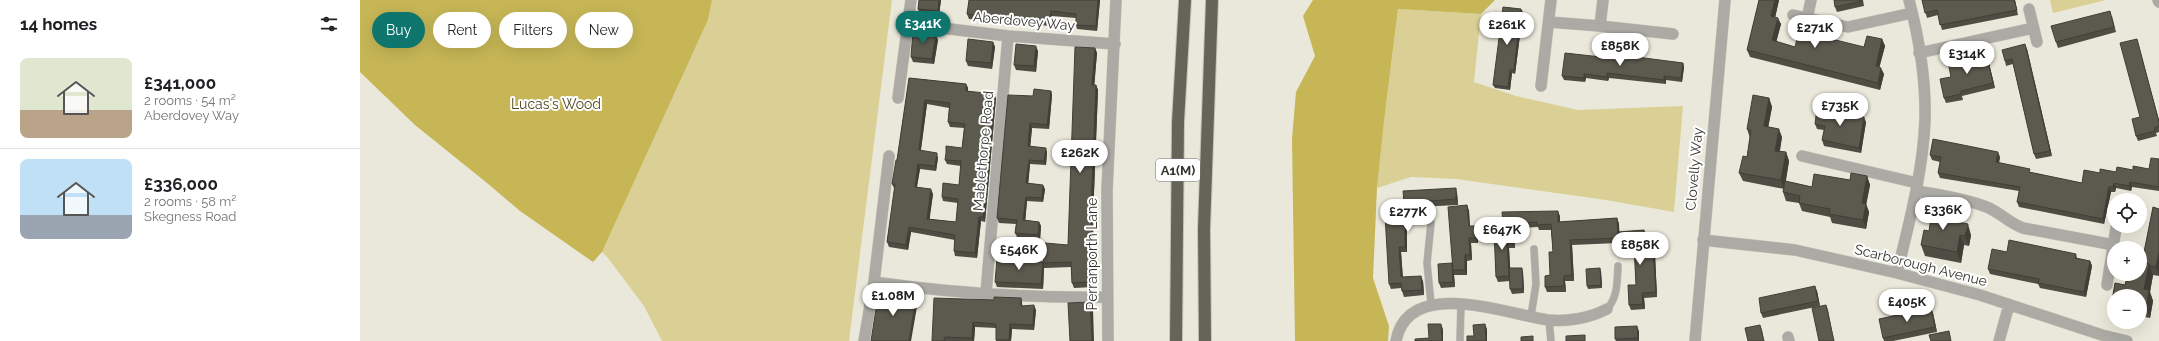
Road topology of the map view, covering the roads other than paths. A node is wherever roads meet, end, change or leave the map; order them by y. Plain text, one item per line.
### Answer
1 (911, 0) edge
2 (1116, 0) edge
3 (1185, 0) edge
4 (1212, 0) edge
5 (1551, 0) edge
6 (1603, 0) edge
7 (1725, 0) edge
8 (1811, 0) edge
9 (1909, 0) edge
10 (2029, 9) dead end
11 (1912, 13) junction
12 (1793, 15) dead end
13 (1807, 19) junction
14 (1549, 22) junction
15 (908, 24) junction
16 (1600, 26) junction
17 (2033, 28) junction
18 (1673, 34) dead end
19 (1008, 36) junction
20 (2037, 42) dead end
21 (1115, 44) junction
22 (1919, 53) junction
23 (1541, 86) dead end
24 (898, 98) dead end
25 (889, 156) dead end
26 (1802, 156) dead end
27 (1917, 187) junction
28 (1431, 223) dead end
29 (1703, 240) junction
30 (2107, 244) edge
31 (1534, 249) dead end
32 (1618, 266) dead end
33 (1897, 272) junction
34 (2108, 281) edge
35 (874, 282) junction
36 (2107, 285) dead end
37 (986, 293) junction
38 (1107, 297) junction
39 (1431, 304) junction
40 (1461, 304) junction
41 (2009, 305) junction
42 (1607, 309) joint
43 (1531, 316) junction
44 (1549, 320) junction
45 (864, 341) edge
46 (1108, 341) edge
47 (1176, 341) edge
48 (1205, 341) edge
49 (1396, 341) edge
50 (1460, 341) edge
51 (1551, 341) edge
52 (1695, 341) edge
53 (2000, 341) edge
54 (2127, 341) edge

1 - 15 street
2 - 21 street, Perranporth Lane
3 - 47 highway, A1(M)
4 - 48 highway, A1(M)
5 - 14 street
6 - 16 street
7 - 29 street, Clovelly Way
8 - 13 street
9 - 11 street
10 - 17 street
11 - 13 street
11 - 22 street
12 - 13 street
14 - 16 street
14 - 23 street
15 - 19 street, Aberdovey Way
15 - 24 street
16 - 18 street
17 - 20 street
17 - 22 street
19 - 21 street, Aberdovey Way
19 - 37 street, Mablethorpe Road
21 - 38 street, Perranporth Lane
22 - 27 street
25 - 35 street
26 - 27 street
27 - 30 street
27 - 33 street
28 - 39 lane
29 - 33 street, Scarborough Avenue
29 - 52 street, Clovelly Way
31 - 43 lane
32 - 42 lane
33 - 41 street, Scarborough Avenue
34 - 36 street
35 - 37 street
35 - 45 street
37 - 38 street
38 - 46 street, Perranporth Lane
39 - 40 street
39 - 49 street
40 - 43 street
40 - 50 lane
41 - 53 street
41 - 54 street, Scarborough Avenue
42 - 44 street
43 - 44 street
44 - 51 lane

